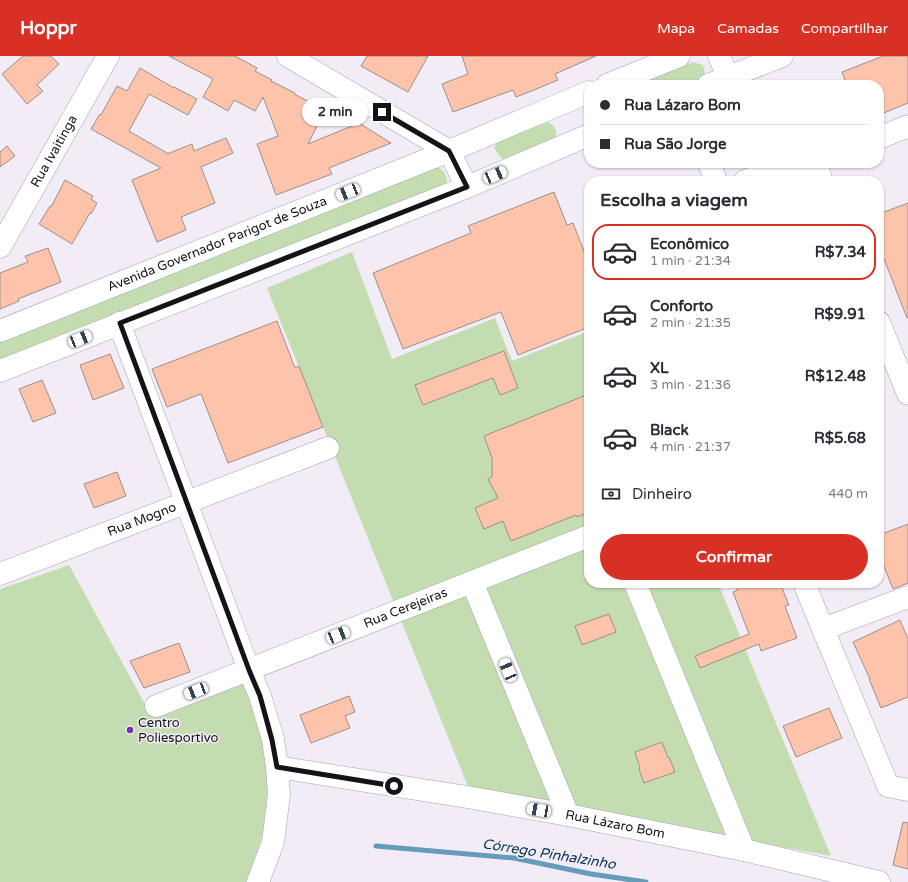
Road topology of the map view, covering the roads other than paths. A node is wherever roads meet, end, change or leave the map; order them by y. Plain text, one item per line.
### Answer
1 (108, 56) edge
2 (288, 56) edge
3 (679, 56) edge
4 (718, 56) edge
5 (782, 56) edge
6 (752, 69) edge
7 (619, 80) edge
8 (718, 80) edge
9 (721, 80) edge
10 (584, 94) edge
11 (908, 126) edge
12 (884, 136) edge
13 (584, 137) edge
14 (449, 151) junction
15 (819, 169) edge
16 (748, 174) edge
17 (467, 187) junction
18 (0, 247) edge
19 (120, 323) junction
20 (0, 331) edge
21 (884, 334) edge
22 (0, 371) edge
23 (908, 394) edge
24 (328, 448) dead end
25 (186, 503) junction
26 (584, 538) edge
27 (0, 574) edge
28 (472, 582) junction
29 (637, 588) edge
30 (806, 588) edge
31 (908, 597) edge
32 (823, 629) junction
33 (249, 670) junction
34 (156, 706) dead end
35 (277, 767) junction
36 (908, 790) edge
37 (568, 815) junction
38 (744, 850) junction
39 (258, 882) edge
40 (879, 882) edge

1 - 18 street, Rua Ivaitinga
2 - 14 street
3 - 7 street
4 - 8 street
5 - 6 street
6 - 9 street
10 - 14 street, Avenida Governador Parigot de Souza
11 - 12 street
13 - 17 street
14 - 17 street
14 - 20 street, Avenida Governador Parigot de Souza
15 - 16 street
17 - 19 street
19 - 22 street
19 - 25 street
21 - 23 street
24 - 25 street, Rua Mogno
25 - 27 street, Rua Mogno
25 - 33 street
26 - 28 street, Rua Cerejeiras
28 - 33 street, Rua Cerejeiras
28 - 37 street
29 - 38 street
30 - 32 street
31 - 32 street
32 - 36 street
33 - 34 street, Rua Cerejeiras
33 - 35 street
35 - 37 street, Rua Lázaro Bom
35 - 39 street
37 - 38 street, Rua Lázaro Bom
38 - 40 street, Rua Lázaro Bom

